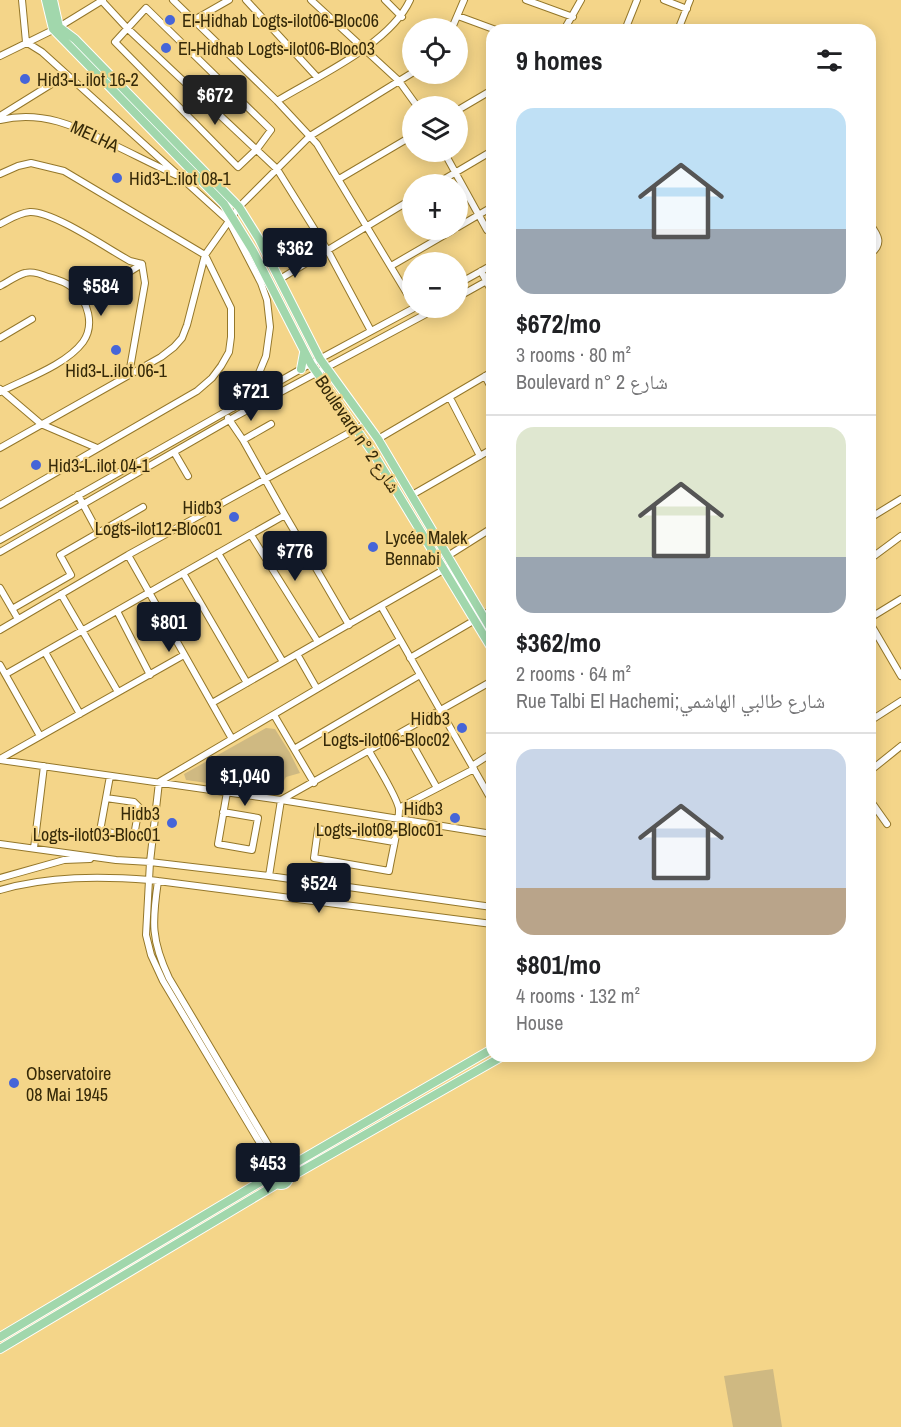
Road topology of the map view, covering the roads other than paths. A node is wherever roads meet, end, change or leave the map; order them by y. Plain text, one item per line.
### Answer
1 (22, 0) edge
2 (46, 0) edge
3 (53, 0) edge
4 (103, 0) edge
5 (173, 0) edge
6 (229, 0) edge
7 (246, 0) edge
8 (311, 0) edge
9 (385, 0) edge
10 (410, 0) edge
11 (464, 0) edge
12 (526, 0) edge
13 (581, 0) edge
14 (637, 0) edge
15 (664, 0) edge
16 (690, 0) edge
17 (687, 9) junction
18 (458, 15) junction
19 (402, 16) junction
20 (573, 17) junction
21 (457, 18) edge
22 (194, 20) junction
23 (568, 24) edge
24 (627, 24) edge
25 (681, 24) edge
26 (486, 26) edge
27 (56, 28) junction
28 (127, 28) junction
29 (26, 42) junction
30 (364, 49) junction
31 (0, 56) edge
32 (66, 75) junction
33 (317, 77) junction
34 (402, 79) edge
35 (399, 81) junction
36 (486, 94) edge
37 (410, 96) edge
38 (277, 101) junction
39 (468, 104) edge
40 (0, 118) edge
41 (310, 136) junction
42 (402, 142) edge
43 (257, 149) junction
44 (486, 154) edge
45 (450, 162) edge
46 (277, 169) junction
47 (455, 172) junction
48 (0, 174) edge
49 (452, 174) edge
50 (184, 179) junction
51 (339, 179) junction
52 (402, 205) edge
53 (239, 207) junction
54 (486, 210) edge
55 (478, 215) junction
56 (230, 219) junction
57 (468, 221) edge
58 (0, 224) edge
59 (366, 228) junction
60 (486, 228) edge
61 (876, 232) edge
62 (436, 240) edge
63 (876, 249) edge
64 (328, 251) junction
65 (205, 255) junction
66 (141, 264) junction
67 (391, 266) junction
68 (486, 268) edge
69 (481, 271) junction
70 (486, 276) edge
71 (468, 278) edge
72 (280, 279) junction
73 (486, 281) edge
74 (0, 285) edge
75 (402, 285) edge
76 (468, 291) edge
77 (83, 301) junction
78 (402, 315) edge
79 (417, 318) edge
80 (33, 319) dead end
81 (371, 331) junction
82 (0, 338) edge
83 (304, 352) junction
84 (320, 359) junction
85 (310, 364) junction
86 (325, 367) junction
87 (301, 369) junction
88 (316, 372) junction
89 (129, 374) junction
90 (485, 376) edge
91 (0, 391) edge
92 (450, 398) junction
93 (233, 408) junction
94 (226, 413) junction
95 (230, 420) junction
96 (367, 423) junction
97 (41, 424) junction
98 (271, 424) dead end
99 (356, 428) junction
100 (378, 439) junction
101 (243, 440) junction
102 (0, 448) edge
103 (97, 448) junction
104 (174, 452) junction
105 (486, 453) edge
106 (480, 456) junction
107 (188, 476) dead end
108 (264, 479) junction
109 (78, 495) junction
110 (412, 495) junction
111 (901, 500) edge
112 (83, 504) junction
113 (0, 505) edge
114 (142, 507) dead end
115 (285, 515) junction
116 (876, 515) edge
117 (98, 532) junction
118 (486, 532) edge
119 (251, 535) junction
120 (901, 536) edge
121 (0, 540) edge
122 (0, 552) edge
123 (218, 553) junction
124 (128, 555) junction
125 (876, 555) edge
126 (446, 557) junction
127 (452, 565) junction
128 (443, 570) junction
129 (183, 573) junction
130 (0, 588) edge
131 (149, 593) junction
132 (61, 594) junction
133 (901, 599) edge
134 (381, 606) junction
135 (12, 609) junction
136 (117, 611) junction
137 (486, 614) edge
138 (876, 614) edge
139 (479, 618) junction
140 (18, 619) junction
141 (349, 625) junction
142 (486, 625) edge
143 (0, 630) edge
144 (83, 630) junction
145 (876, 633) edge
146 (486, 635) edge
147 (400, 640) junction
148 (318, 642) junction
149 (45, 652) junction
150 (297, 654) junction
151 (184, 655) junction
152 (410, 658) junction
153 (283, 662) junction
154 (0, 665) edge
155 (6, 674) junction
156 (150, 675) junction
157 (420, 675) junction
158 (901, 676) edge
159 (247, 683) junction
160 (486, 685) edge
161 (317, 689) junction
162 (118, 692) junction
163 (901, 701) edge
164 (212, 703) junction
165 (441, 711) junction
166 (80, 714) junction
167 (274, 714) junction
168 (876, 717) edge
169 (405, 731) junction
170 (40, 736) junction
171 (232, 739) junction
172 (901, 746) edge
173 (294, 749) junction
174 (369, 752) junction
175 (486, 758) edge
176 (0, 760) edge
177 (44, 766) junction
178 (876, 766) edge
179 (473, 768) junction
180 (110, 776) junction
181 (159, 783) junction
182 (314, 783) junction
183 (437, 788) junction
184 (486, 791) edge
185 (227, 792) junction
186 (106, 798) junction
187 (281, 800) junction
188 (399, 808) junction
189 (876, 808) edge
190 (223, 812) junction
191 (398, 819) junction
192 (887, 824) dead end
193 (486, 833) edge
194 (394, 842) junction
195 (0, 844) edge
196 (34, 848) junction
197 (106, 858) junction
198 (150, 862) junction
199 (269, 876) junction
200 (0, 878) edge
201 (150, 880) junction
202 (158, 881) junction
203 (0, 890) edge
204 (486, 906) edge
205 (486, 923) edge
206 (486, 1052) edge
207 (492, 1062) edge
208 (279, 1170) junction
209 (289, 1178) junction
210 (277, 1184) junction
211 (0, 1336) edge
212 (0, 1349) edge

1 - 29 street
2 - 27 main road
3 - 27 main road
4 - 27 street
4 - 28 street
5 - 22 street
6 - 22 street
7 - 33 street
8 - 30 street
9 - 19 street
10 - 19 street
11 - 18 street
12 - 20 street
13 - 20 street
14 - 24 street
15 - 17 street
16 - 17 street
17 - 25 street
18 - 21 street
18 - 26 street
19 - 30 street
20 - 23 street
22 - 38 street
27 - 29 street
27 - 53 main road, Boulevard n° شارع 2
27 - 56 main road, Boulevard n° شارع 2
28 - 43 street
28 - 43 street
28 - 43 street
29 - 31 street
29 - 32 street
30 - 33 street
30 - 35 street
32 - 40 street
32 - 50 street
33 - 38 street
34 - 35 street
35 - 37 street
35 - 41 street
36 - 39 street
38 - 41 street
40 - 50 street, MELHA
41 - 46 street
41 - 51 street
42 - 51 street
43 - 46 street
44 - 47 street
45 - 47 street
46 - 53 street
46 - 64 street
47 - 49 street
47 - 55 street
48 - 65 street
50 - 56 street
51 - 59 street
52 - 59 street
53 - 56 street
53 - 72 main road, Boulevard n° شارع 2
54 - 55 street
55 - 57 street
55 - 60 street
56 - 65 street
56 - 83 main road, Boulevard n° شارع 2
56 - 93 street
58 - 66 street
59 - 64 street
59 - 67 street
61 - 63 street
62 - 67 street
64 - 72 street
64 - 81 street
65 - 89 street
65 - 103 street
66 - 77 street
66 - 89 street
67 - 75 street
68 - 69 street
69 - 70 street
69 - 71 street
72 - 84 main road, Boulevard n° شارع 2
73 - 76 street
74 - 77 street
77 - 91 street
78 - 81 street
79 - 86 street
80 - 82 street
81 - 84 street
83 - 85 main road, Boulevard n° شارع 2
83 - 87 main road
84 - 85 street
84 - 86 main road, Boulevard n° شارع 2
85 - 87 street
85 - 88 main road, Boulevard n° شارع 2
86 - 88 street
86 - 96 main road, Boulevard n° شارع 2
87 - 93 street
88 - 95 street
88 - 99 main road, Boulevard n° شارع 2
89 - 97 street
90 - 92 street
91 - 97 street
92 - 100 street
92 - 106 street
93 - 94 street
94 - 95 street
94 - 109 street
95 - 101 street
95 - 104 street
96 - 99 street
96 - 100 main road, Boulevard n° شارع 2
97 - 102 street
97 - 103 street
98 - 101 street
99 - 108 street
99 - 128 main road, Boulevard n° شارع 2
100 - 110 main road, Boulevard n° شارع 2
101 - 108 street
103 - 113 street
104 - 107 street
104 - 112 street
105 - 106 street
106 - 110 street
108 - 115 street
108 - 124 street
109 - 112 street
109 - 121 street
110 - 126 main road, Boulevard n° شارع 2
111 - 116 street
112 - 117 street
112 - 122 street
114 - 117 street
115 - 119 street
115 - 141 street
117 - 135 street
118 - 126 street
119 - 123 street
119 - 148 street
120 - 125 street
123 - 129 street
123 - 153 street
124 - 131 street
124 - 132 street
126 - 127 main road, Boulevard n° شارع 2
127 - 128 street
127 - 139 main road, Boulevard n° شارع 2
128 - 134 street
128 - 139 main road, Boulevard n° شارع 2
129 - 131 street
129 - 159 street
130 - 135 street
131 - 136 street
131 - 151 street
132 - 140 street
132 - 144 street
133 - 138 street
134 - 141 street
134 - 147 street
135 - 140 street
136 - 144 street
136 - 156 street
137 - 139 street
139 - 142 main road, Boulevard n° شارع 2
139 - 146 main road, Boulevard n° شارع 2
139 - 152 street
140 - 143 street
141 - 148 street
144 - 149 street
144 - 162 street
145 - 158 street
147 - 152 street
147 - 161 street
148 - 150 street
149 - 155 street
149 - 166 street
150 - 153 street
150 - 161 street
151 - 156 street
151 - 164 street
152 - 157 street
153 - 159 street
154 - 155 street
155 - 170 street
156 - 162 street
157 - 165 street
157 - 173 street
159 - 164 street
160 - 165 street
161 - 167 street
162 - 166 street
163 - 168 street
164 - 171 street
165 - 169 street
165 - 179 street
166 - 170 street
167 - 171 street
167 - 173 street
169 - 174 street
169 - 183 street
170 - 176 street
171 - 181 street
172 - 178 street
173 - 182 street
174 - 182 street
174 - 188 street
175 - 179 street
176 - 177 street
177 - 180 street
177 - 196 street
179 - 183 street
179 - 184 street
180 - 181 street
180 - 186 street
181 - 185 street
181 - 198 street
182 - 187 street
183 - 188 street
185 - 187 street
185 - 190 street
186 - 186 street
187 - 191 street
187 - 199 street
188 - 191 street
189 - 192 street
190 - 190 street
191 - 193 street
191 - 194 street
194 - 194 street
195 - 196 street
196 - 197 street
197 - 198 street
197 - 200 street
198 - 199 street
198 - 201 street
199 - 204 street
201 - 202 street
201 - 203 street
201 - 208 street
202 - 205 street
202 - 208 street
206 - 208 main road
207 - 209 main road
208 - 209 main road
208 - 210 main road
208 - 211 main road
209 - 210 main road
210 - 212 main road

